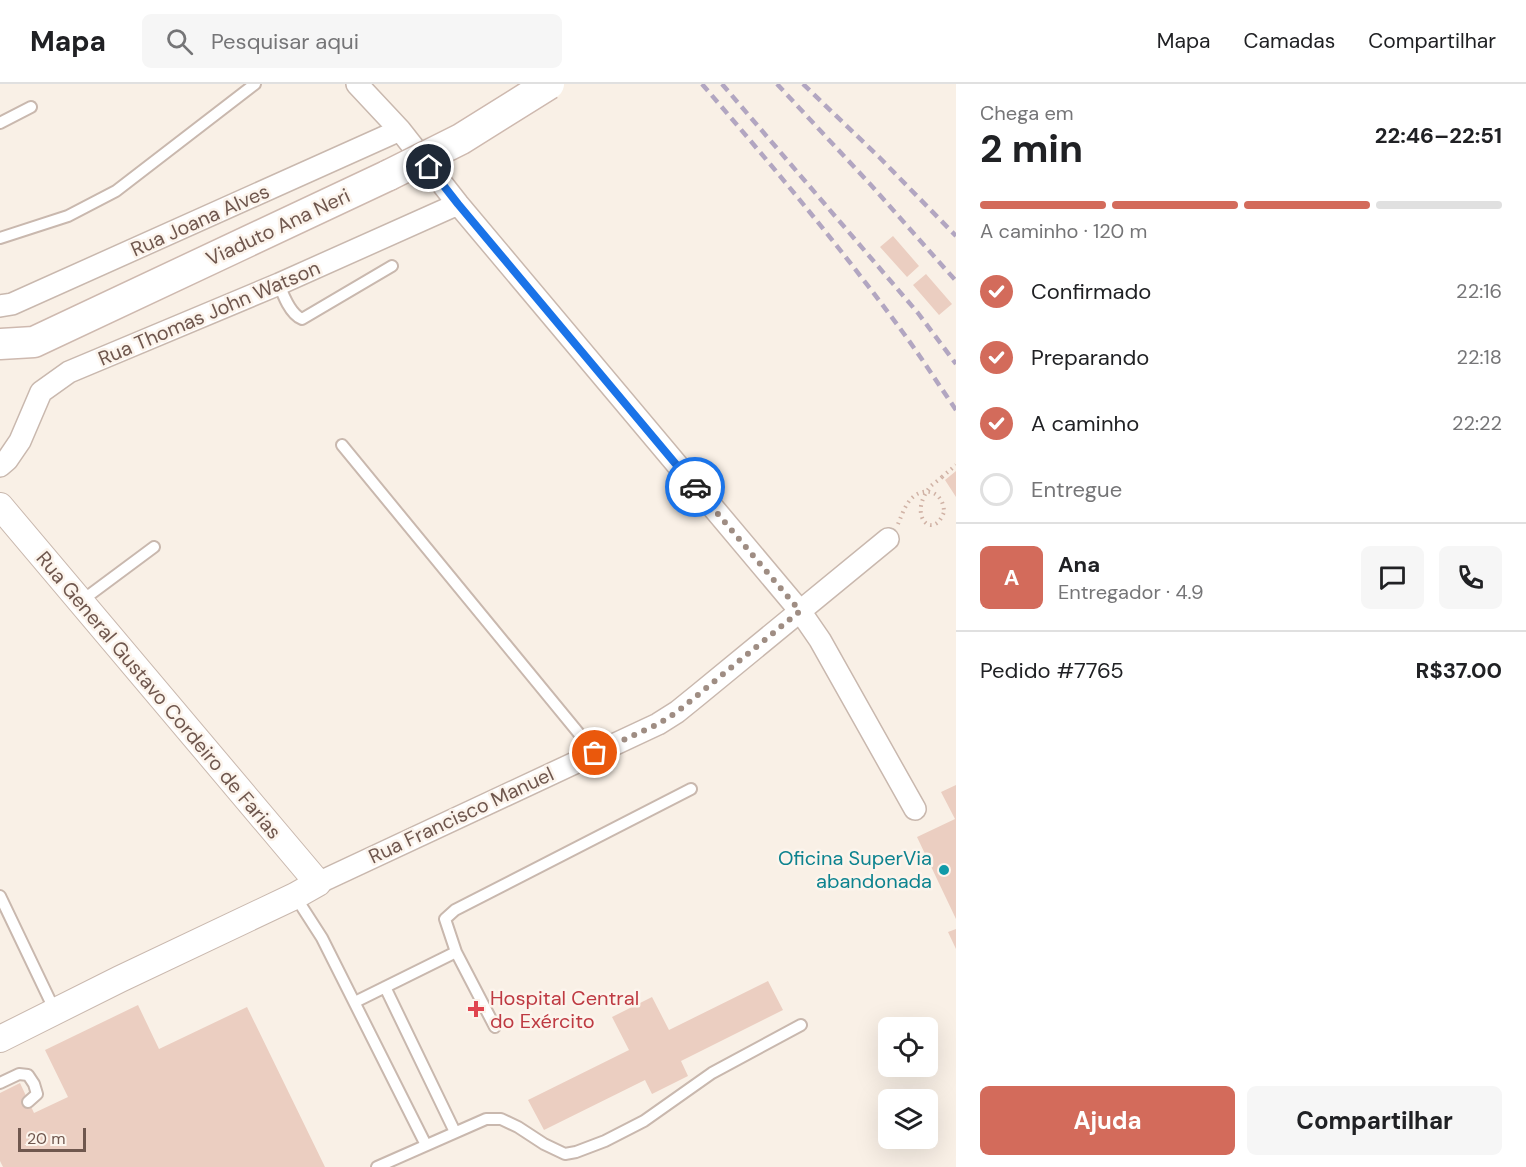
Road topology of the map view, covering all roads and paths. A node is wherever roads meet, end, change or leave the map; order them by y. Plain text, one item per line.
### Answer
1 (255, 84) edge
2 (357, 84) edge
3 (549, 84) edge
4 (31, 107) dead end
5 (0, 123) edge
6 (400, 130) junction
7 (458, 204) junction
8 (0, 238) edge
9 (392, 266) dead end
10 (279, 284) junction
11 (0, 306) edge
12 (34, 342) junction
13 (0, 344) edge
14 (0, 357) edge
15 (342, 445) dead end
16 (956, 465) edge
17 (0, 466) edge
18 (0, 506) edge
19 (888, 539) joint
20 (154, 547) dead end
21 (80, 602) junction
22 (800, 611) junction
23 (595, 753) junction
24 (691, 789) dead end
25 (915, 809) dead end
26 (318, 883) junction
27 (0, 896) edge
28 (295, 896) junction
29 (456, 952) junction
30 (385, 987) junction
31 (355, 1002) junction
32 (55, 1011) junction
33 (801, 1025) dead end
34 (495, 1027) dead end
35 (0, 1039) edge
36 (0, 1083) edge
37 (28, 1102) dead end
38 (455, 1132) junction
39 (426, 1145) junction
40 (378, 1167) edge

1 - 8 lane
2 - 6 street
3 - 12 main road, Viaduto Ana Neri, bridge
4 - 5 lane
6 - 7 street
6 - 11 street, Rua Joana Alves
7 - 10 street, Rua Thomas John Watson
7 - 22 street
9 - 10 lane
10 - 17 street, Rua Thomas John Watson
12 - 13 main road
12 - 14 street, Viaduto Ana Neri
15 - 23 lane
16 - 19 path, bridge
18 - 21 street, Rua General Gustavo Cordeiro de Farias
19 - 22 street, Rua Francisco Manuel
20 - 21 lane
21 - 26 street, Rua General Gustavo Cordeiro de Farias
22 - 23 street, Rua Francisco Manuel
22 - 25 street
23 - 26 street, Rua Francisco Manuel
24 - 29 lane
26 - 28 street, Rua Francisco Manuel
27 - 32 lane
28 - 31 lane
28 - 32 street, Rua Francisco Manuel
29 - 30 lane
29 - 34 lane
30 - 31 lane
30 - 38 lane
31 - 39 lane
32 - 35 street, Rua Francisco Manuel
33 - 38 lane
36 - 37 lane
38 - 39 lane
39 - 40 lane

